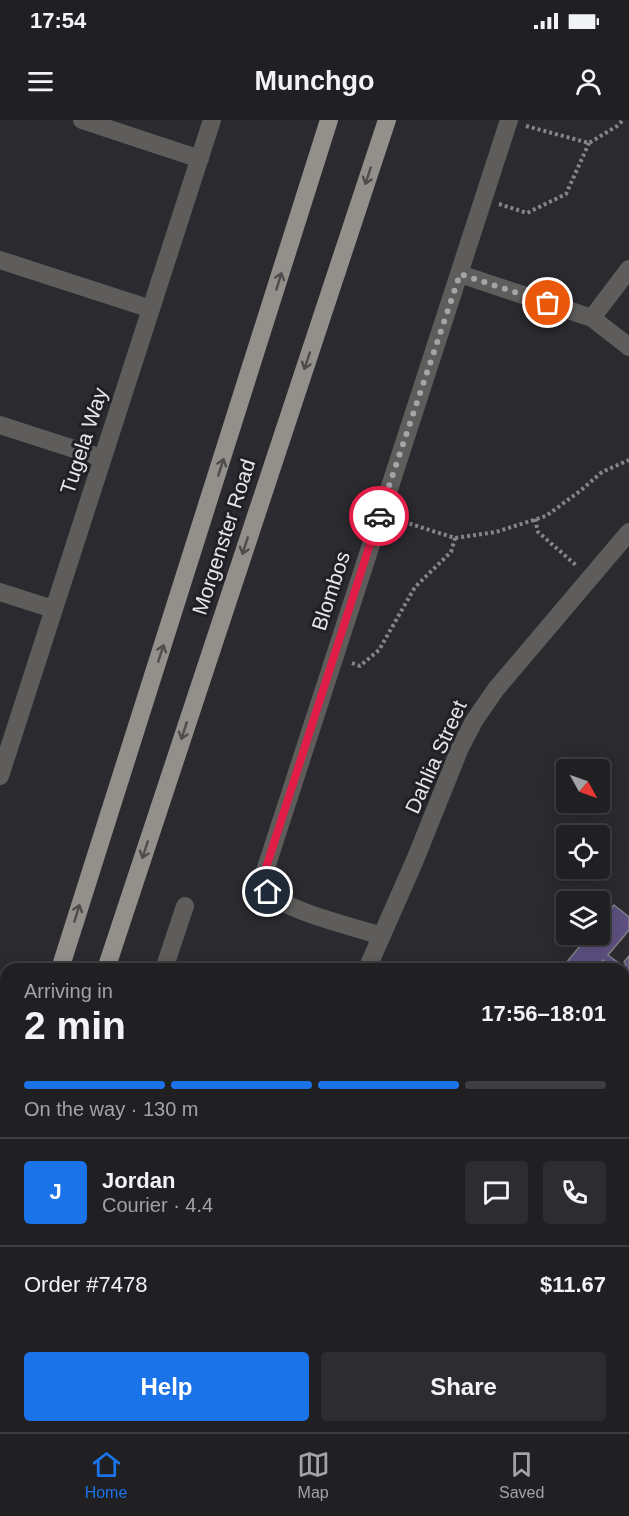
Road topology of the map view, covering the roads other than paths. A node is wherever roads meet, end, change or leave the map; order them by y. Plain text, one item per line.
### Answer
1 (82, 120) edge
2 (212, 120) edge
3 (329, 120) edge
4 (387, 120) edge
5 (508, 123) edge
6 (200, 159) junction
7 (0, 260) edge
8 (629, 269) edge
9 (460, 274) junction
10 (151, 309) junction
11 (592, 318) junction
12 (629, 347) edge
13 (0, 425) edge
14 (102, 458) junction
15 (629, 532) edge
16 (0, 592) edge
17 (53, 609) junction
18 (3, 756) edge
19 (0, 776) edge
20 (185, 906) dead end
21 (382, 936) junction
22 (62, 963) edge
23 (108, 963) edge
24 (166, 963) edge
25 (370, 963) edge

1 - 6 street
2 - 6 street, Tugela Way
22 -> 3 main road, Morgenster Road
4 -> 23 main road, Morgenster Road
5 - 9 street, Blombos
6 - 10 street, Tugela Way
7 - 10 street
8 - 11 street
9 - 11 street
9 - 21 street, Blombos
10 - 14 street, Tugela Way
11 - 12 street
13 - 14 street
14 - 17 street, Tugela Way
15 - 21 street, Dahlia Street
16 - 17 street
17 - 18 street, Tugela Way
18 - 19 street, Tugela Way
20 - 24 street
21 - 25 street, Dahlia Street

